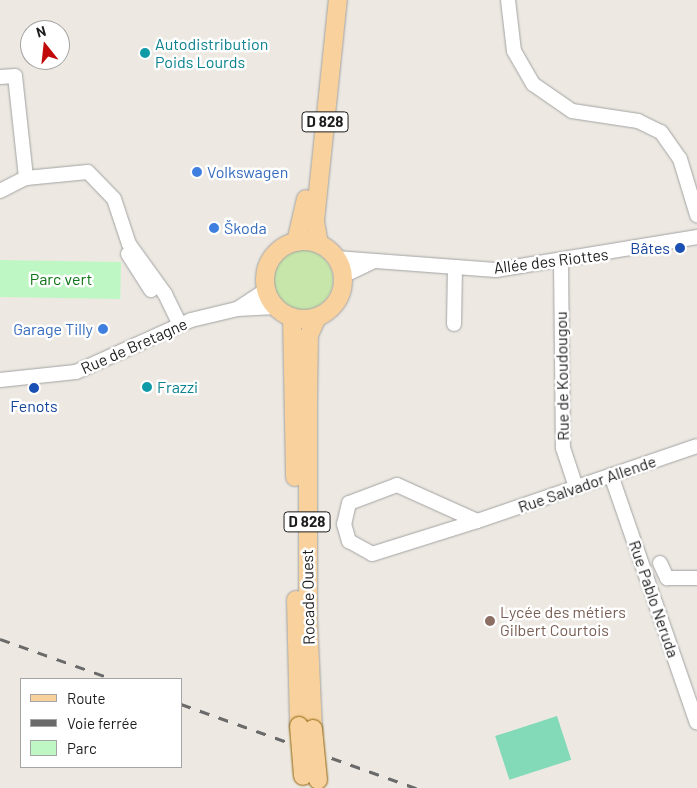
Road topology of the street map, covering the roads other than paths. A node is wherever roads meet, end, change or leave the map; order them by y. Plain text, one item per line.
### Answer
1 (326, 0) edge
2 (338, 0) edge
3 (508, 0) edge
4 (0, 77) edge
5 (26, 178) junction
6 (0, 191) edge
7 (697, 215) edge
8 (697, 237) edge
9 (296, 242) junction
10 (319, 244) junction
11 (336, 258) junction
12 (374, 261) junction
13 (561, 263) junction
14 (456, 267) junction
15 (343, 276) junction
16 (266, 290) junction
17 (276, 308) junction
18 (237, 309) junction
19 (317, 317) junction
20 (292, 318) junction
21 (454, 324) dead end
22 (176, 327) junction
23 (0, 380) edge
24 (697, 446) edge
25 (611, 475) junction
26 (576, 487) junction
27 (477, 521) junction
28 (660, 563) dead end
29 (697, 578) edge
30 (697, 723) edge
31 (306, 727) junction
32 (311, 783) edge

1 - 9 main road, D 828
2 - 10 main road, D 828
3 - 7 street
4 - 5 street
5 - 6 street
5 - 22 street
8 - 13 street, Allée des Riottes
9 - 10 main road
9 - 16 main road
10 - 11 main road
11 - 12 street, Allée des Riottes
11 - 15 main road
12 - 14 street, Allée des Riottes
12 - 15 street
13 - 14 street, Allée des Riottes
13 - 26 street, Rue de Koudougou
14 - 21 street
15 - 19 main road
16 - 17 main road
16 - 18 street, Rue de Bretagne
17 - 18 street, Rue de Bretagne
17 - 20 main road
18 - 22 street, Rue de Bretagne
19 - 20 main road
19 - 31 main road, Rocade Ouest / D 828
20 - 31 main road, Rocade Ouest / D 828
22 - 23 street, Rue de Bretagne
24 - 25 street, Rue Salvador Allende
25 - 26 street, Rue Salvador Allende
25 - 30 street, Rue Pablo Neruda
26 - 27 street, Rue Salvador Allende
27 - 27 street, Rue Salvador Allende
28 - 29 street
31 - 32 main road, Rocade Ouest / D 828, bridge

